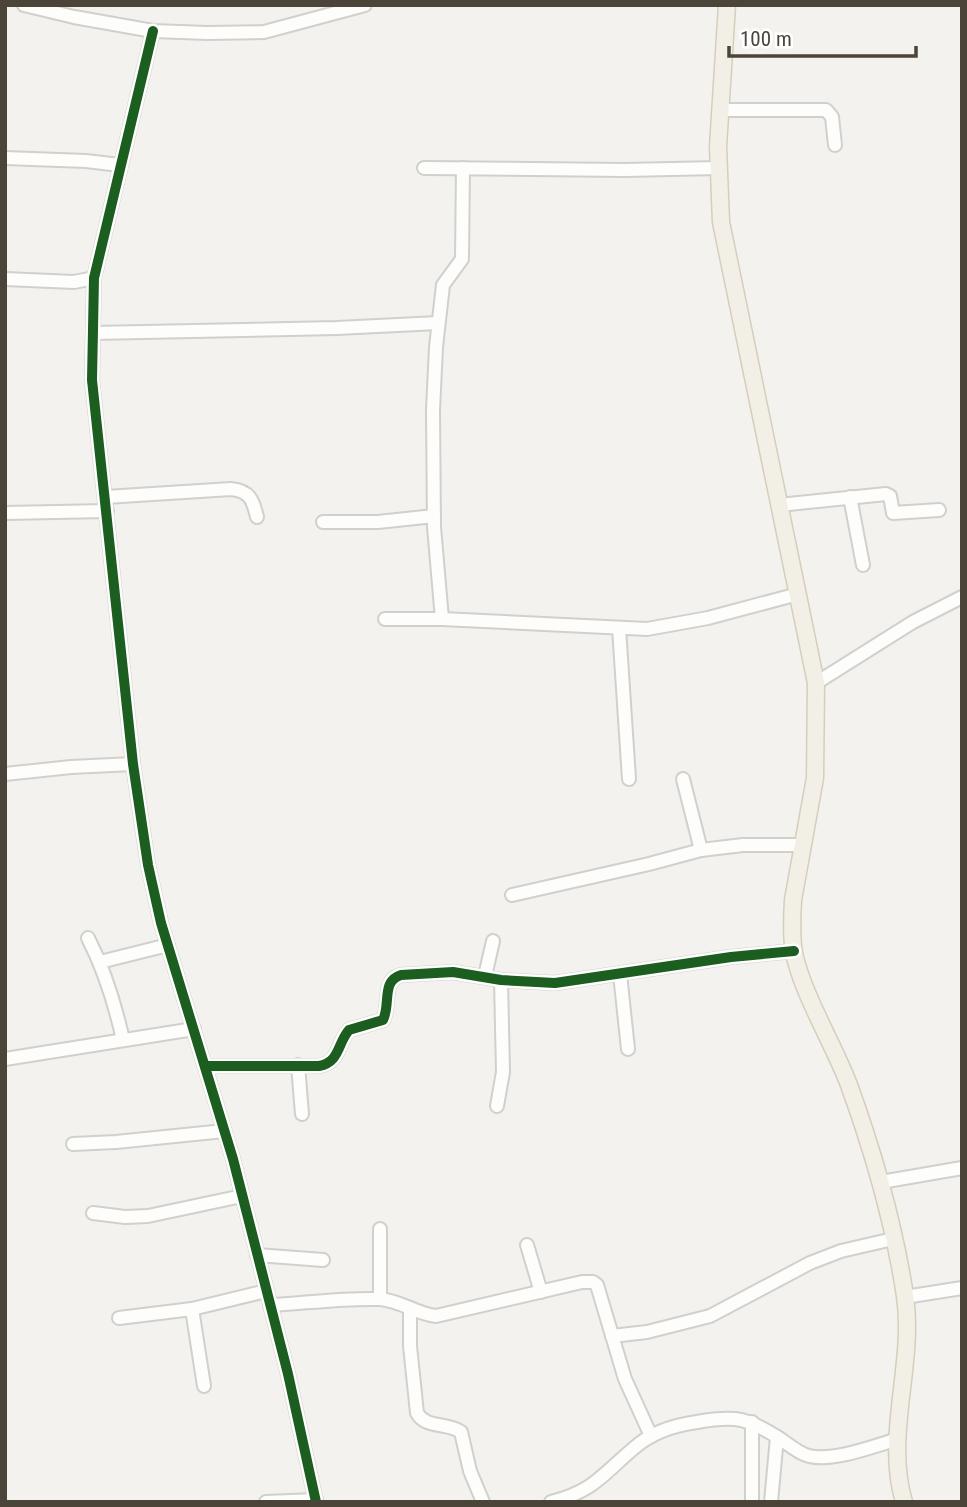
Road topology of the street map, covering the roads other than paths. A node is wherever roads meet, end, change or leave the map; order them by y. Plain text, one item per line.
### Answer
1 (24, 5) edge
2 (365, 5) edge
3 (727, 5) edge
4 (75, 11) edge
5 (153, 32) junction
6 (720, 110) junction
7 (835, 145) dead end
8 (5, 158) edge
9 (120, 165) junction
10 (424, 168) dead end
11 (463, 168) junction
12 (719, 168) junction
13 (94, 278) junction
14 (5, 279) edge
15 (438, 323) junction
16 (93, 333) junction
17 (106, 497) junction
18 (850, 497) junction
19 (779, 505) junction
20 (939, 510) dead end
21 (107, 511) junction
22 (5, 513) edge
23 (434, 516) junction
24 (257, 517) dead end
25 (323, 522) dead end
26 (863, 565) dead end
27 (798, 594) junction
28 (962, 597) edge
29 (385, 619) dead end
30 (442, 619) junction
31 (619, 628) junction
32 (816, 683) junction
33 (133, 764) junction
34 (5, 775) edge
35 (629, 779) dead end
36 (683, 779) dead end
37 (803, 845) junction
38 (701, 850) junction
39 (512, 895) dead end
40 (88, 938) dead end
41 (493, 941) dead end
42 (168, 945) junction
43 (794, 951) junction
44 (100, 962) junction
45 (620, 974) junction
46 (485, 976) junction
47 (501, 980) junction
48 (194, 1028) junction
49 (123, 1040) junction
50 (628, 1049) dead end
51 (5, 1059) edge
52 (298, 1065) junction
53 (205, 1066) junction
54 (497, 1106) dead end
55 (302, 1114) dead end
56 (224, 1131) junction
57 (73, 1144) dead end
58 (962, 1168) edge
59 (881, 1182) junction
60 (242, 1196) junction
61 (93, 1213) dead end
62 (380, 1229) dead end
63 (893, 1239) junction
64 (527, 1245) dead end
65 (257, 1255) junction
66 (323, 1260) dead end
67 (962, 1288) edge
68 (266, 1291) junction
69 (541, 1292) junction
70 (905, 1297) junction
71 (380, 1299) junction
72 (270, 1305) junction
73 (410, 1308) junction
74 (192, 1309) junction
75 (119, 1318) dead end
76 (612, 1336) junction
77 (204, 1386) dead end
78 (752, 1422) junction
79 (651, 1436) junction
80 (777, 1437) junction
81 (898, 1439) junction
82 (316, 1501) edge
83 (266, 1502) edge
84 (483, 1502) edge
85 (551, 1502) edge
86 (752, 1502) edge
87 (771, 1502) edge
88 (904, 1502) edge

1 - 4 street
2 - 5 street
3 - 6 main road
4 - 5 street
5 - 9 street
6 - 7 street
6 - 12 main road
8 - 9 street
9 - 13 street
10 - 11 street
11 - 12 street
11 - 15 street
12 - 19 main road
13 - 14 street
13 - 16 street
15 - 16 street
15 - 23 street
16 - 17 street
17 - 21 street
17 - 24 street
18 - 19 street
18 - 20 street
18 - 26 street
19 - 27 main road
21 - 22 street
21 - 33 street
23 - 25 street
23 - 30 street
27 - 31 street
27 - 32 main road
28 - 32 street
29 - 30 street
30 - 31 street
31 - 35 street
32 - 37 main road
33 - 34 street
33 - 42 street
36 - 38 street
37 - 38 street
37 - 43 main road
38 - 39 street
40 - 44 street
41 - 46 street
42 - 44 street
42 - 48 street
43 - 45 street
43 - 59 main road
44 - 49 street
45 - 47 street
45 - 50 street
46 - 47 street
46 - 52 street
47 - 54 street
48 - 49 street
48 - 53 street
49 - 51 street
52 - 53 street
52 - 55 street
53 - 56 street
56 - 57 street
56 - 60 street
58 - 59 street
59 - 63 main road
60 - 61 street
60 - 65 street
62 - 71 street
63 - 70 main road
63 - 76 street
64 - 69 street
65 - 66 street
65 - 68 street
67 - 70 street
68 - 72 street
68 - 74 street
69 - 73 street
69 - 76 street
70 - 81 main road
71 - 72 street
71 - 73 street
72 - 82 street
73 - 84 street
74 - 75 street
74 - 77 street
76 - 79 street
78 - 79 street
78 - 80 street
78 - 86 street
79 - 85 street
80 - 81 street
80 - 87 street
81 - 88 main road
82 - 83 street

